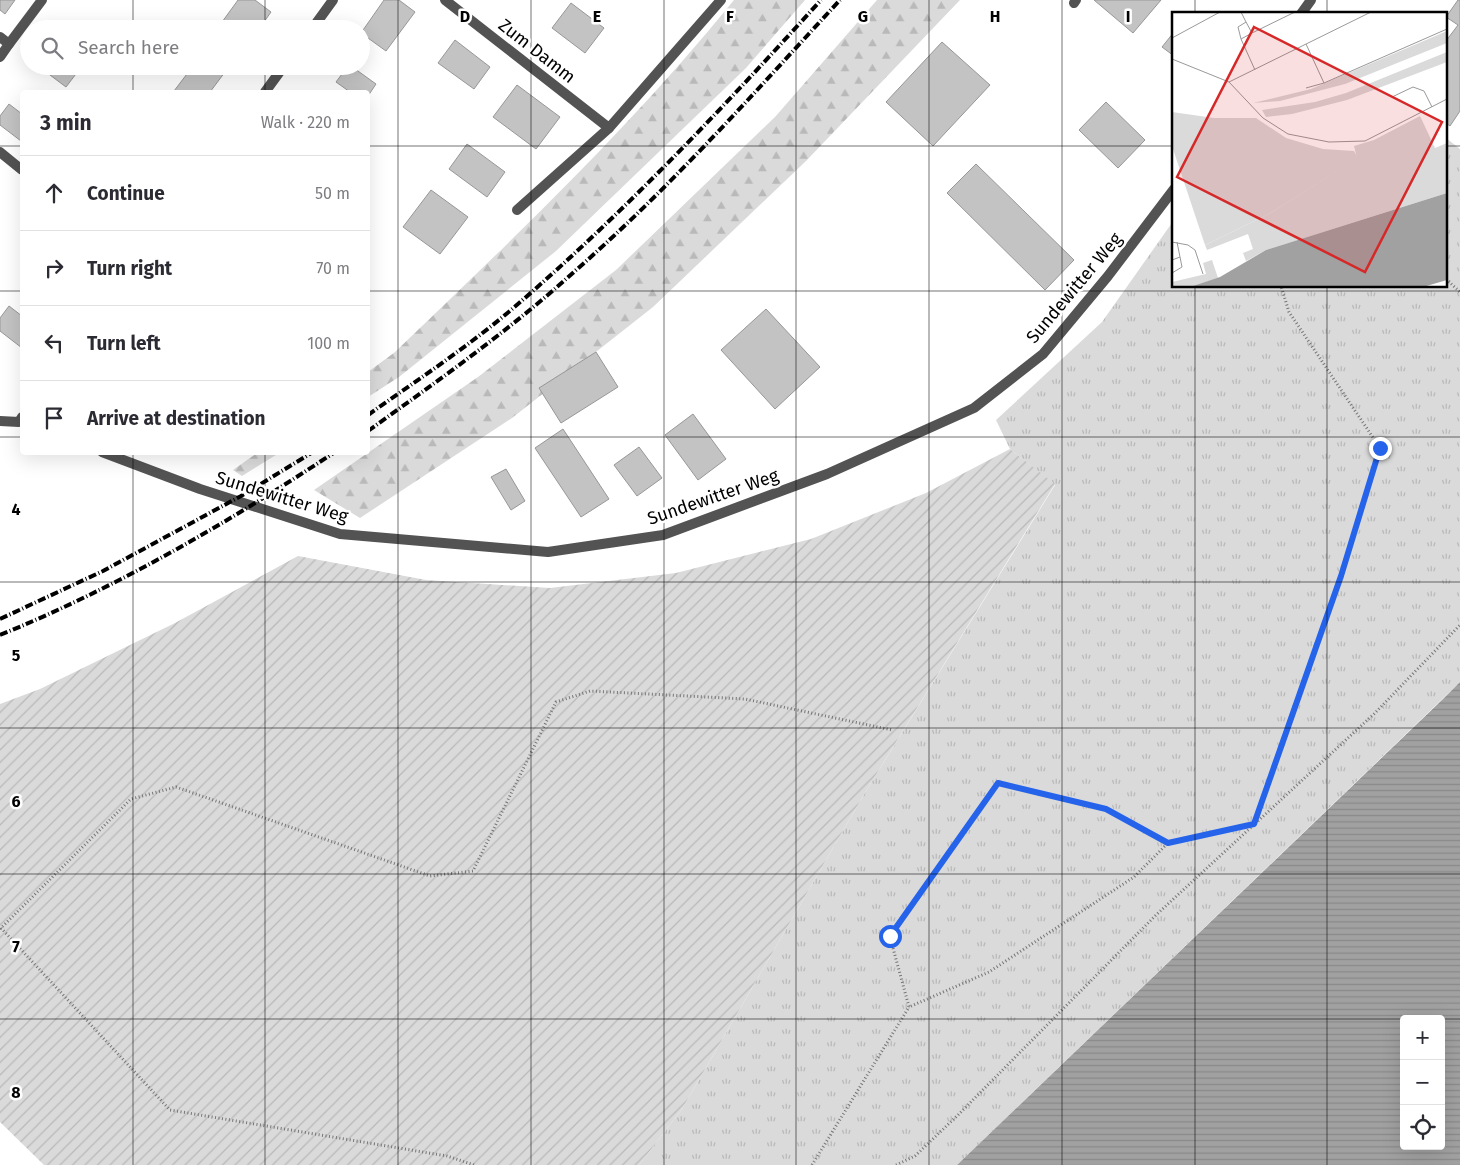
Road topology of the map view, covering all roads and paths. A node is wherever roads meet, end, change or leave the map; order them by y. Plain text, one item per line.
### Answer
1 (42, 0) edge
2 (333, 0) edge
3 (445, 0) edge
4 (721, 0) edge
5 (1311, 0) edge
6 (1302, 12) edge
7 (27, 20) edge
8 (319, 20) edge
9 (20, 29) edge
10 (0, 37) edge
11 (9, 44) junction
12 (0, 57) edge
13 (277, 75) edge
14 (266, 90) edge
15 (609, 128) junction
16 (0, 152) edge
17 (20, 168) edge
18 (1172, 192) edge
19 (517, 210) dead end
20 (1448, 281) edge
21 (1283, 288) edge
22 (1460, 292) edge
23 (20, 420) edge
24 (0, 421) edge
25 (110, 455) edge
26 (1460, 625) edge
27 (892, 730) dead end
28 (1254, 824) junction
29 (1168, 843) junction
30 (1, 928) edge
31 (908, 1007) junction
32 (474, 1165) edge
33 (813, 1165) edge
34 (896, 1165) edge

1 - 7 street
2 - 8 street
3 - 15 street, Zum Damm
4 - 15 street
5 - 6 street
9 - 11 street
10 - 11 street
11 - 12 street
13 - 14 street
15 - 19 street
16 - 17 street
18 - 25 street, Sundewitter Weg
20 - 22 path
21 - 28 path
23 - 24 street
26 - 28 path
27 - 30 path
28 - 29 path
28 - 34 path
29 - 31 path
29 - 31 path
30 - 32 path
31 - 33 path

